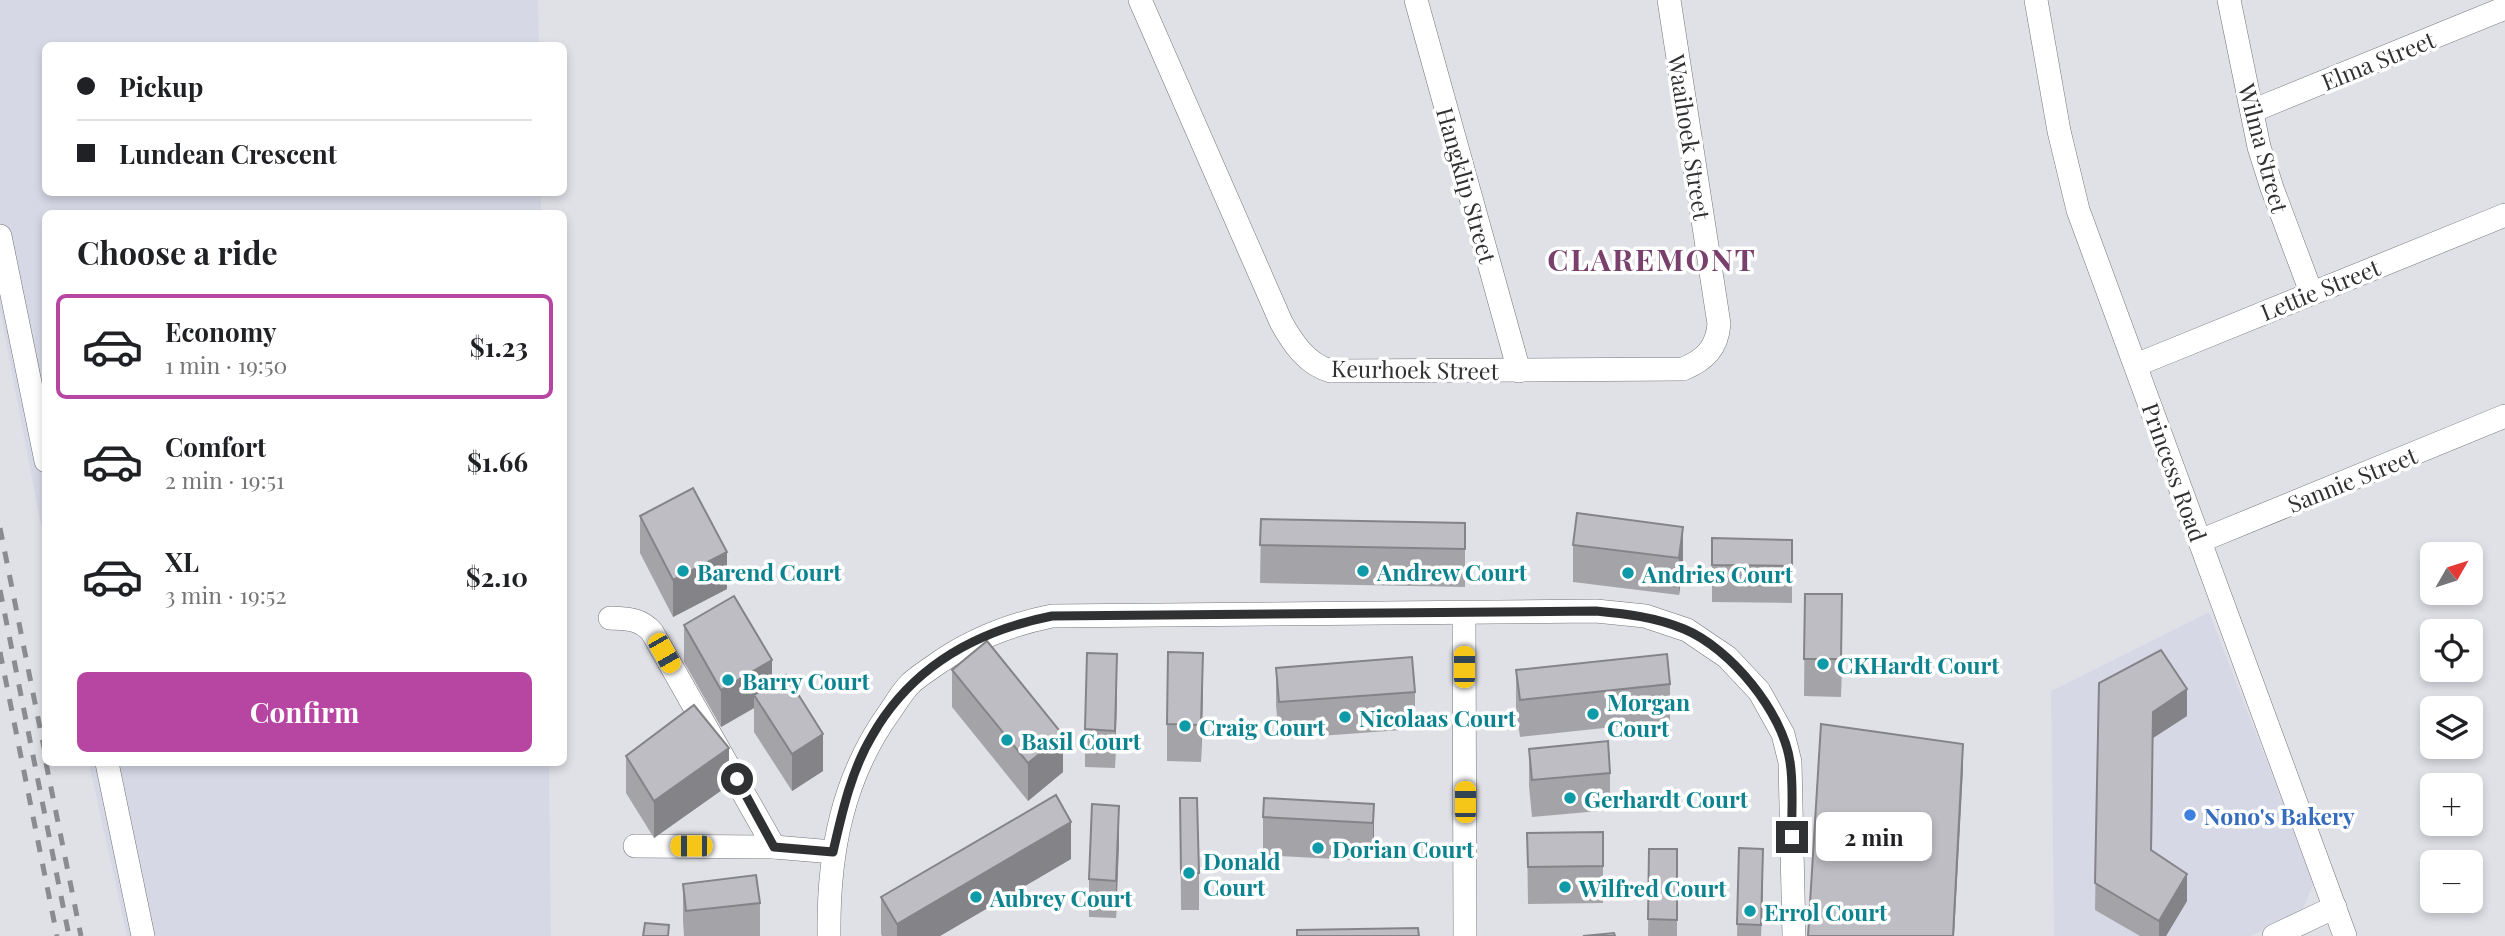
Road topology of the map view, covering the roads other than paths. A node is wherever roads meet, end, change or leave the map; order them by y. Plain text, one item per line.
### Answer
1 (1140, 0) edge
2 (1416, 0) edge
3 (1669, 0) edge
4 (2036, 0) edge
5 (2229, 0) edge
6 (2505, 8) edge
7 (2252, 111) junction
8 (2505, 215) edge
9 (0, 236) edge
10 (2311, 292) junction
11 (1708, 354) joint
12 (2136, 365) junction
13 (1519, 371) junction
14 (2505, 416) edge
15 (42, 441) edge
16 (2200, 541) junction
17 (1464, 614) junction
18 (610, 618) dead end
19 (108, 766) edge
20 (635, 846) dead end
21 (774, 847) junction
22 (833, 852) junction
23 (2334, 907) junction
24 (143, 936) edge
25 (829, 936) edge
26 (1465, 936) edge
27 (1794, 936) edge
28 (2274, 936) edge
29 (2345, 936) edge

1 - 13 street, Keurhoek Street
2 - 13 street, Hangklip Street
3 - 11 street, Waaihoek Street
4 - 12 street, Princess Road
5 - 7 street, Wilma Street
6 - 7 street, Elma Street
7 - 10 street, Wilma Street
8 - 10 street, Lettie Street
9 - 15 street
10 - 12 street, Lettie Street
11 - 13 street, Keurhoek Street
12 - 16 street, Princess Road
14 - 16 street, Sannie Street
16 - 23 street, Princess Road
17 - 22 street
17 - 26 street
17 - 27 street
18 - 21 street
19 - 24 street
20 - 21 street
21 - 22 street
22 - 25 street
23 - 28 street
23 - 29 street, Princess Road

